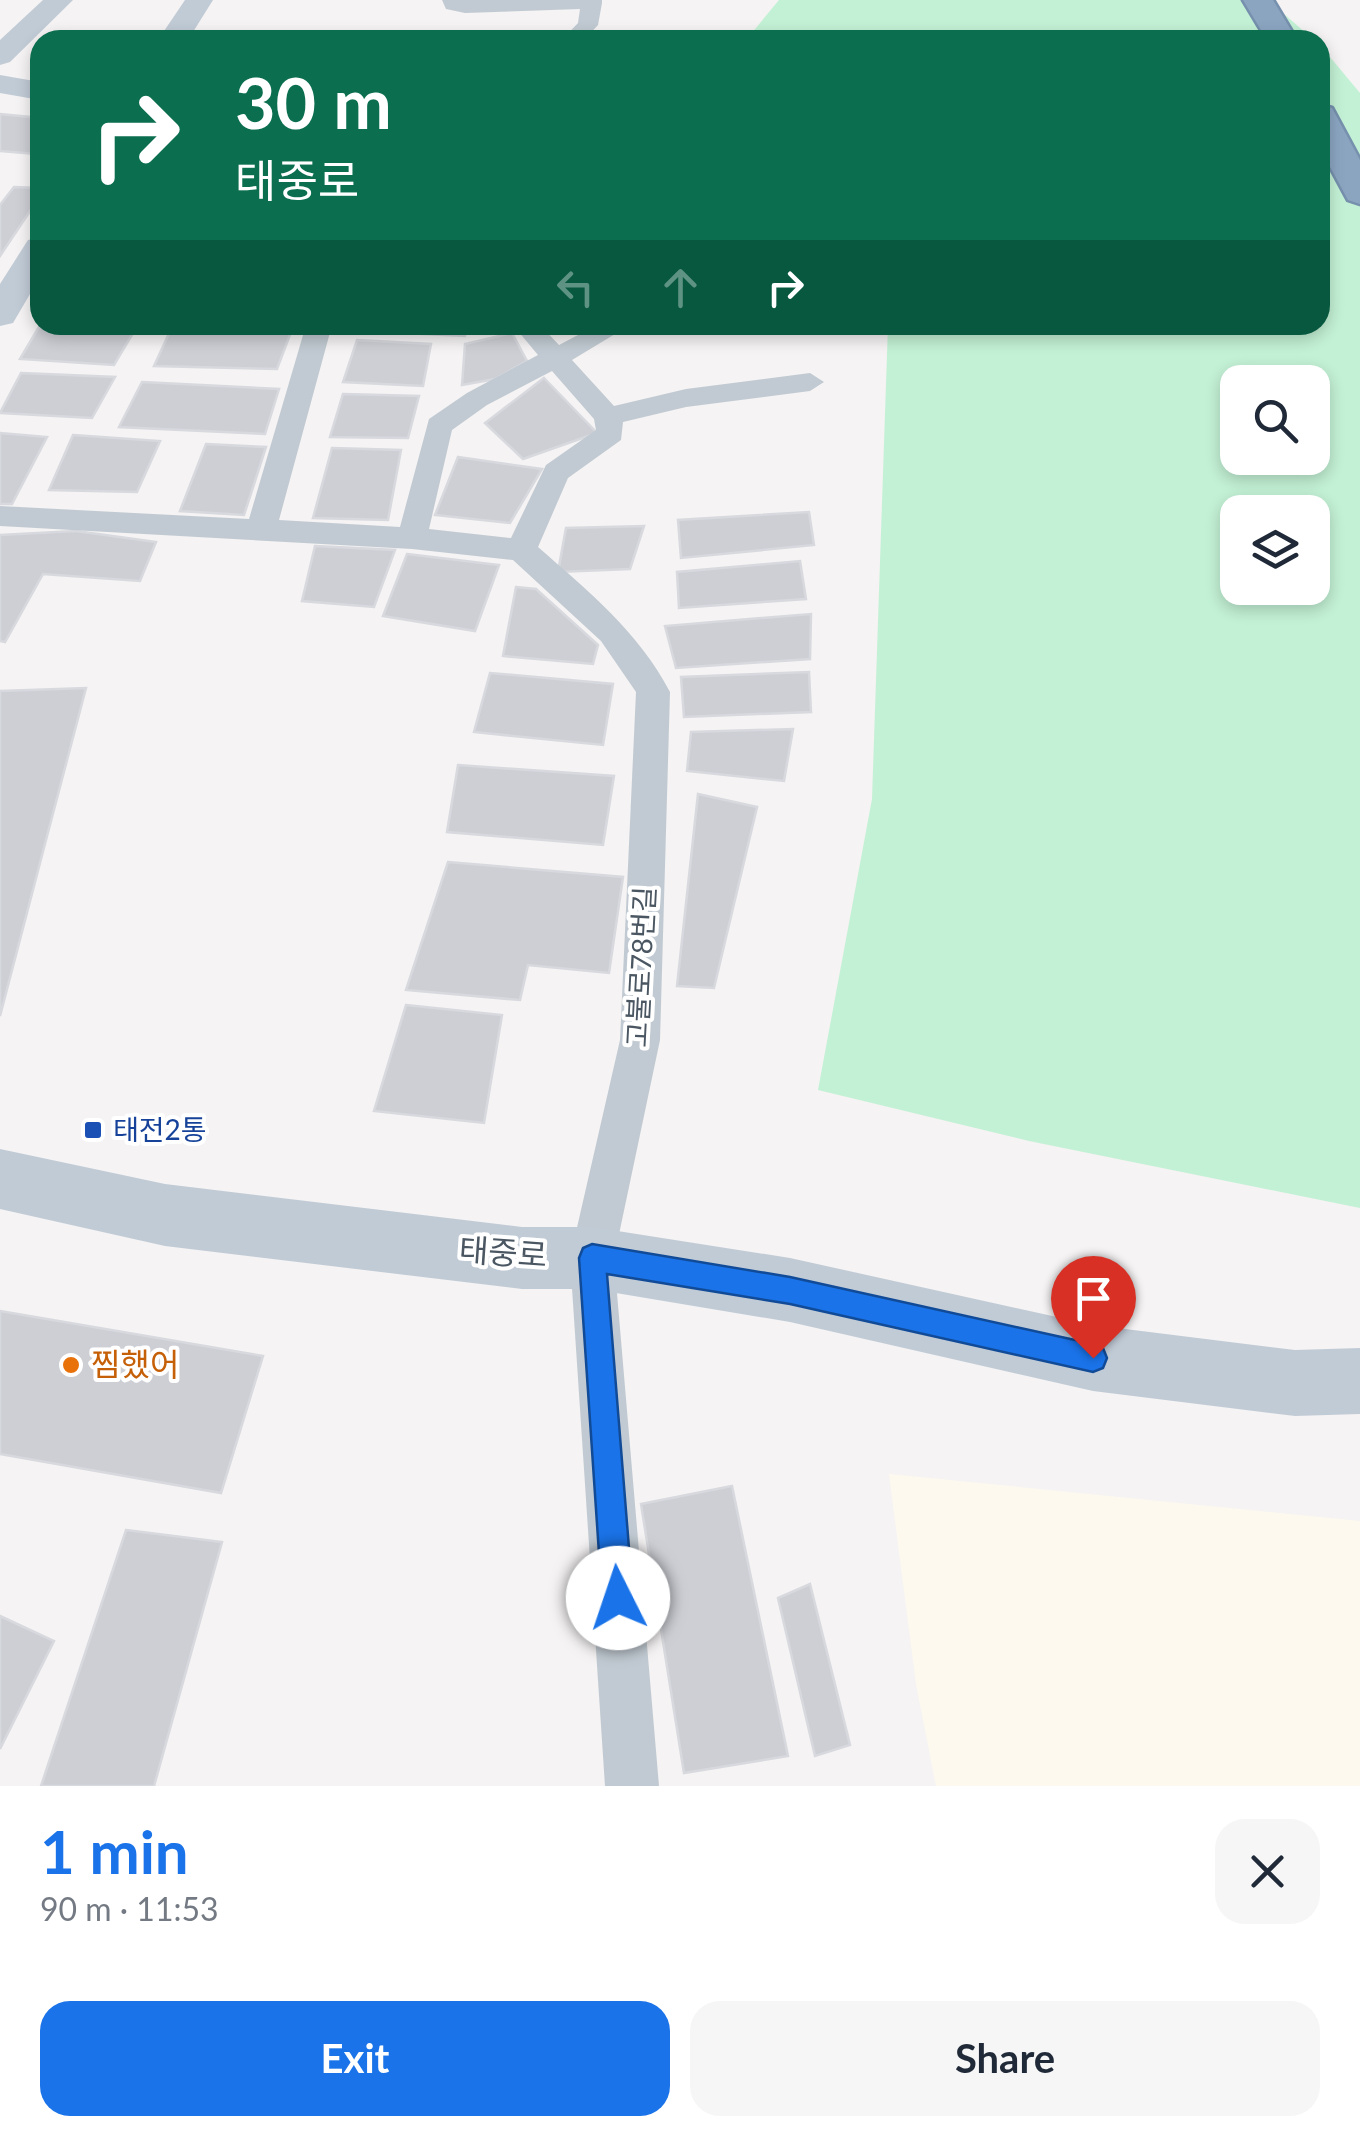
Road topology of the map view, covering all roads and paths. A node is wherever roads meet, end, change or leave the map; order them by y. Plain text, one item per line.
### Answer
1 (60, 0) edge
2 (199, 0) edge
3 (452, 0) edge
4 (1258, 0) edge
5 (592, 1) edge
6 (180, 30) edge
7 (583, 30) edge
8 (1276, 30) edge
9 (0, 56) edge
10 (0, 84) edge
11 (30, 89) edge
12 (1330, 134) edge
13 (1360, 193) edge
14 (30, 267) edge
15 (0, 316) edge
16 (316, 335) edge
17 (536, 335) edge
18 (596, 335) edge
19 (555, 354) junction
20 (810, 382) dead end
21 (608, 417) junction
22 (0, 516) edge
23 (261, 530) junction
24 (412, 538) junction
25 (521, 550) junction
26 (0, 1179) edge
27 (592, 1258) junction
28 (1360, 1380) edge
29 (632, 1786) edge

1 - 9 street
2 - 6 street
3 - 5 street
4 - 8 highway
5 - 7 street
10 - 11 street
12 - 13 highway
14 - 15 street
16 - 23 street
17 - 19 street
18 - 19 street
19 - 21 street
19 - 24 street
20 - 21 street
21 - 25 street
22 - 23 street
23 - 24 street
24 - 25 street
25 - 27 street, 고불로78번길
26 - 27 street, 태중로
27 - 28 street, 태중로
27 - 29 street, 고불로78번길

